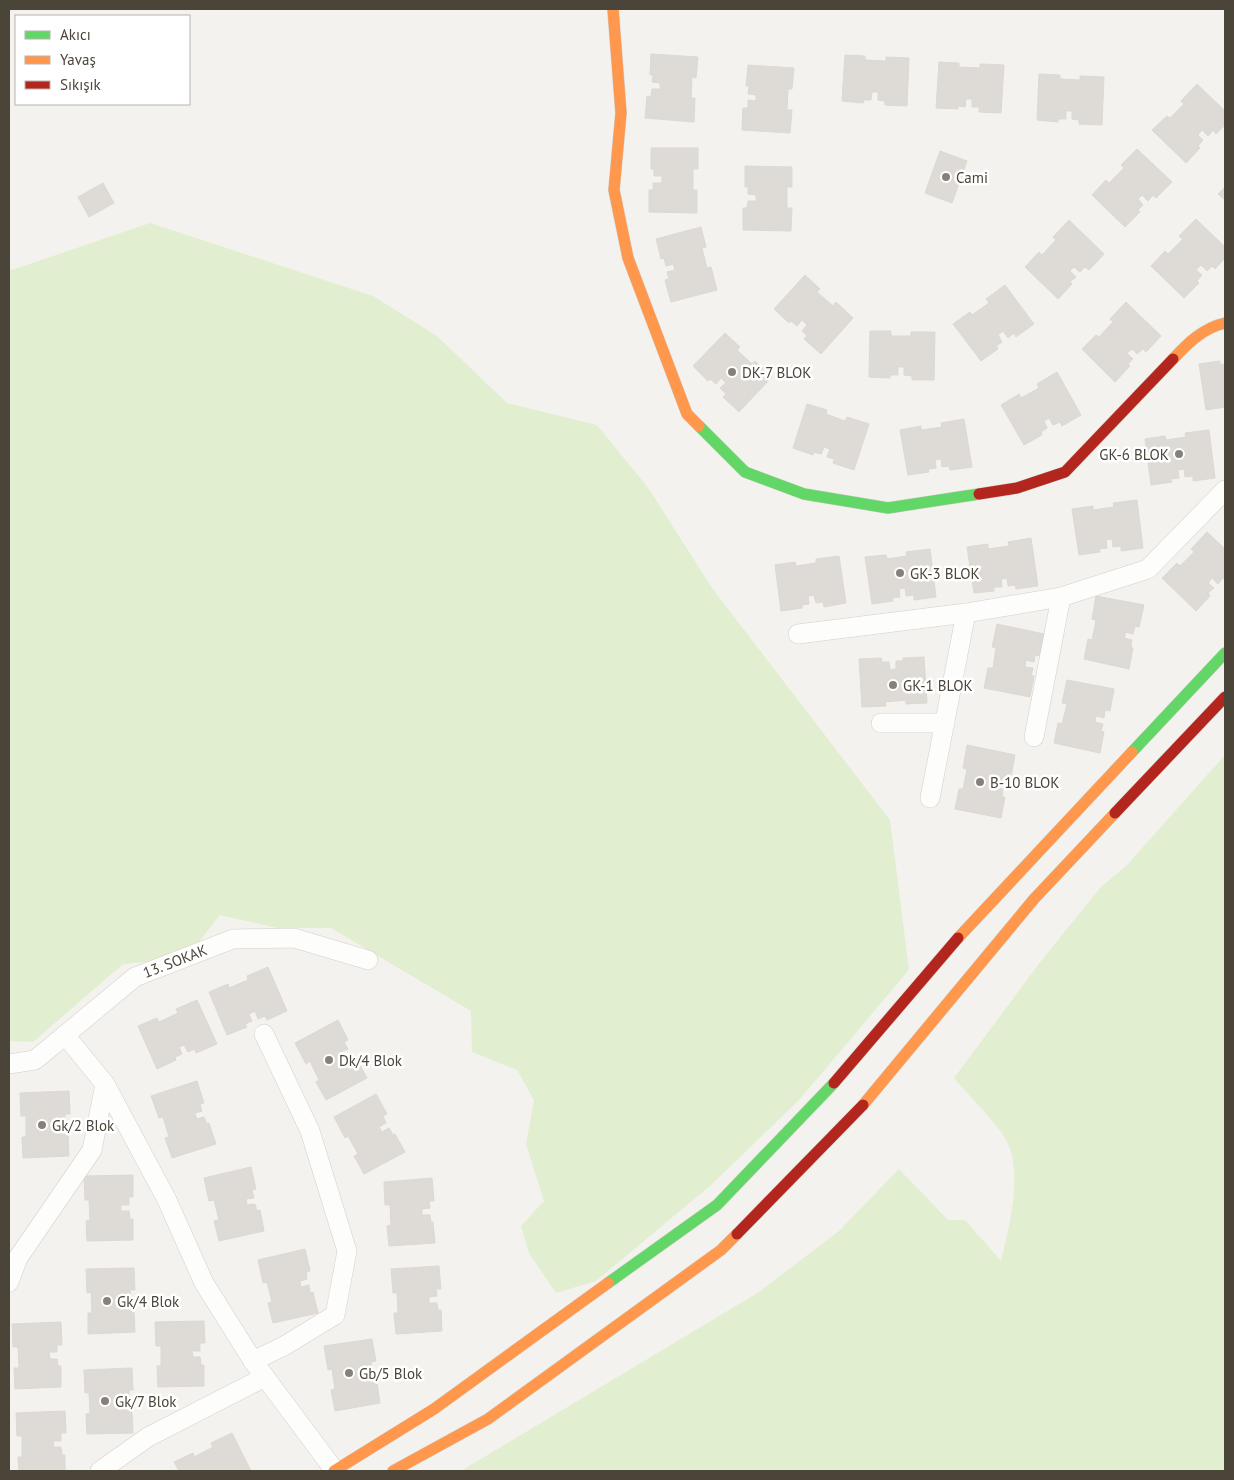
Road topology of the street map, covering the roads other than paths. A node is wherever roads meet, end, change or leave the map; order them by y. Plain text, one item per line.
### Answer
1 (613, 9) edge
2 (1225, 323) edge
3 (1225, 490) edge
4 (1061, 597) junction
5 (966, 613) junction
6 (798, 634) dead end
7 (1225, 653) edge
8 (1225, 697) edge
9 (881, 723) dead end
10 (945, 723) junction
11 (1034, 737) dead end
12 (930, 798) dead end
13 (368, 960) dead end
14 (264, 1034) dead end
15 (65, 1035) junction
16 (9, 1064) edge
17 (105, 1084) junction
18 (9, 1282) edge
19 (253, 1361) junction
20 (265, 1377) junction
21 (100, 1471) edge
22 (334, 1471) edge
23 (393, 1471) edge

1 - 2 street
3 - 4 street
4 - 5 street
4 - 11 street
5 - 6 street
5 - 10 street
7 - 22 street
8 - 23 street
9 - 10 street
10 - 12 street
13 - 15 street, 13. SOKAK
14 - 19 street
15 - 16 street, 13. SOKAK
15 - 17 street
17 - 18 street
17 - 19 street
19 - 20 street
20 - 21 street
20 - 22 street

